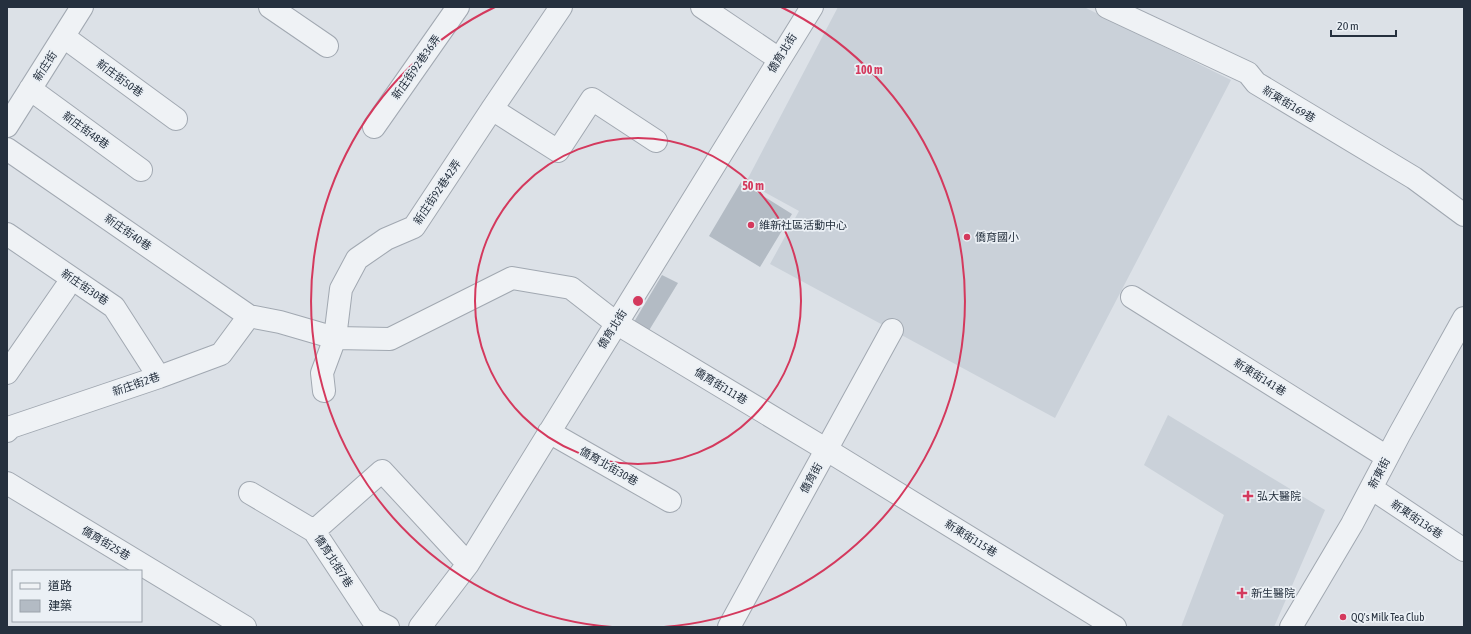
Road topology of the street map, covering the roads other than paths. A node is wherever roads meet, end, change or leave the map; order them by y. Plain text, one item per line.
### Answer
1 (82, 7) edge
2 (270, 7) edge
3 (458, 7) edge
4 (562, 7) edge
5 (702, 7) edge
6 (812, 7) edge
7 (1107, 7) edge
8 (64, 37) junction
9 (327, 46) dead end
10 (778, 59) junction
11 (30, 89) junction
12 (492, 108) junction
13 (176, 119) dead end
14 (7, 126) edge
15 (374, 127) dead end
16 (656, 141) dead end
17 (7, 149) edge
18 (141, 170) dead end
19 (1464, 216) edge
20 (7, 234) edge
21 (65, 289) dead end
22 (1132, 297) dead end
23 (249, 316) junction
24 (1464, 318) edge
25 (616, 323) junction
26 (892, 330) dead end
27 (335, 338) junction
28 (7, 373) edge
29 (159, 377) junction
30 (324, 391) dead end
31 (8, 424) edge
32 (549, 432) junction
33 (827, 450) junction
34 (1388, 457) junction
35 (7, 483) edge
36 (1371, 488) junction
37 (250, 493) dead end
38 (670, 501) dead end
39 (314, 531) junction
40 (1464, 550) edge
41 (468, 564) junction
42 (245, 627) edge
43 (388, 627) edge
44 (420, 627) edge
45 (729, 627) edge
46 (1115, 627) edge
47 (1291, 627) edge

1 - 8 street, 新庄街
2 - 9 street
3 - 15 street, 新庄街92巷36弄
4 - 12 street, 新庄街92巷42弄
5 - 10 street
6 - 10 street, 僑育北街
7 - 19 street, 新東街169巷
8 - 11 street, 新庄街
8 - 13 street, 新庄街50巷
10 - 25 street, 僑育北街
11 - 14 street, 新庄街
11 - 18 street, 新庄街48巷
12 - 16 street
12 - 27 street, 新庄街92巷42弄
17 - 23 street, 新庄街40巷
20 - 29 street, 新庄街30巷
21 - 28 street
22 - 34 street, 新東街141巷
23 - 27 street, 僑育街111巷
23 - 29 street, 新庄街2巷
24 - 34 street, 新東街
25 - 27 street, 僑育街111巷
25 - 32 street, 僑育北街
25 - 33 street, 僑育街111巷
26 - 33 street, 僑育街
27 - 30 street, 新庄街92巷42弄
29 - 31 street, 新庄街2巷
32 - 38 street, 僑育北街30巷
32 - 41 street, 僑育北街
33 - 45 street, 僑育街
33 - 46 street, 新東街115巷
34 - 36 street, 新東街
35 - 42 street, 僑育街25巷
36 - 40 street, 新東街136巷
36 - 47 street, 新東街
37 - 39 street, 僑育北街7巷
39 - 41 street
39 - 43 street, 僑育北街7巷
41 - 44 street, 僑育北街

